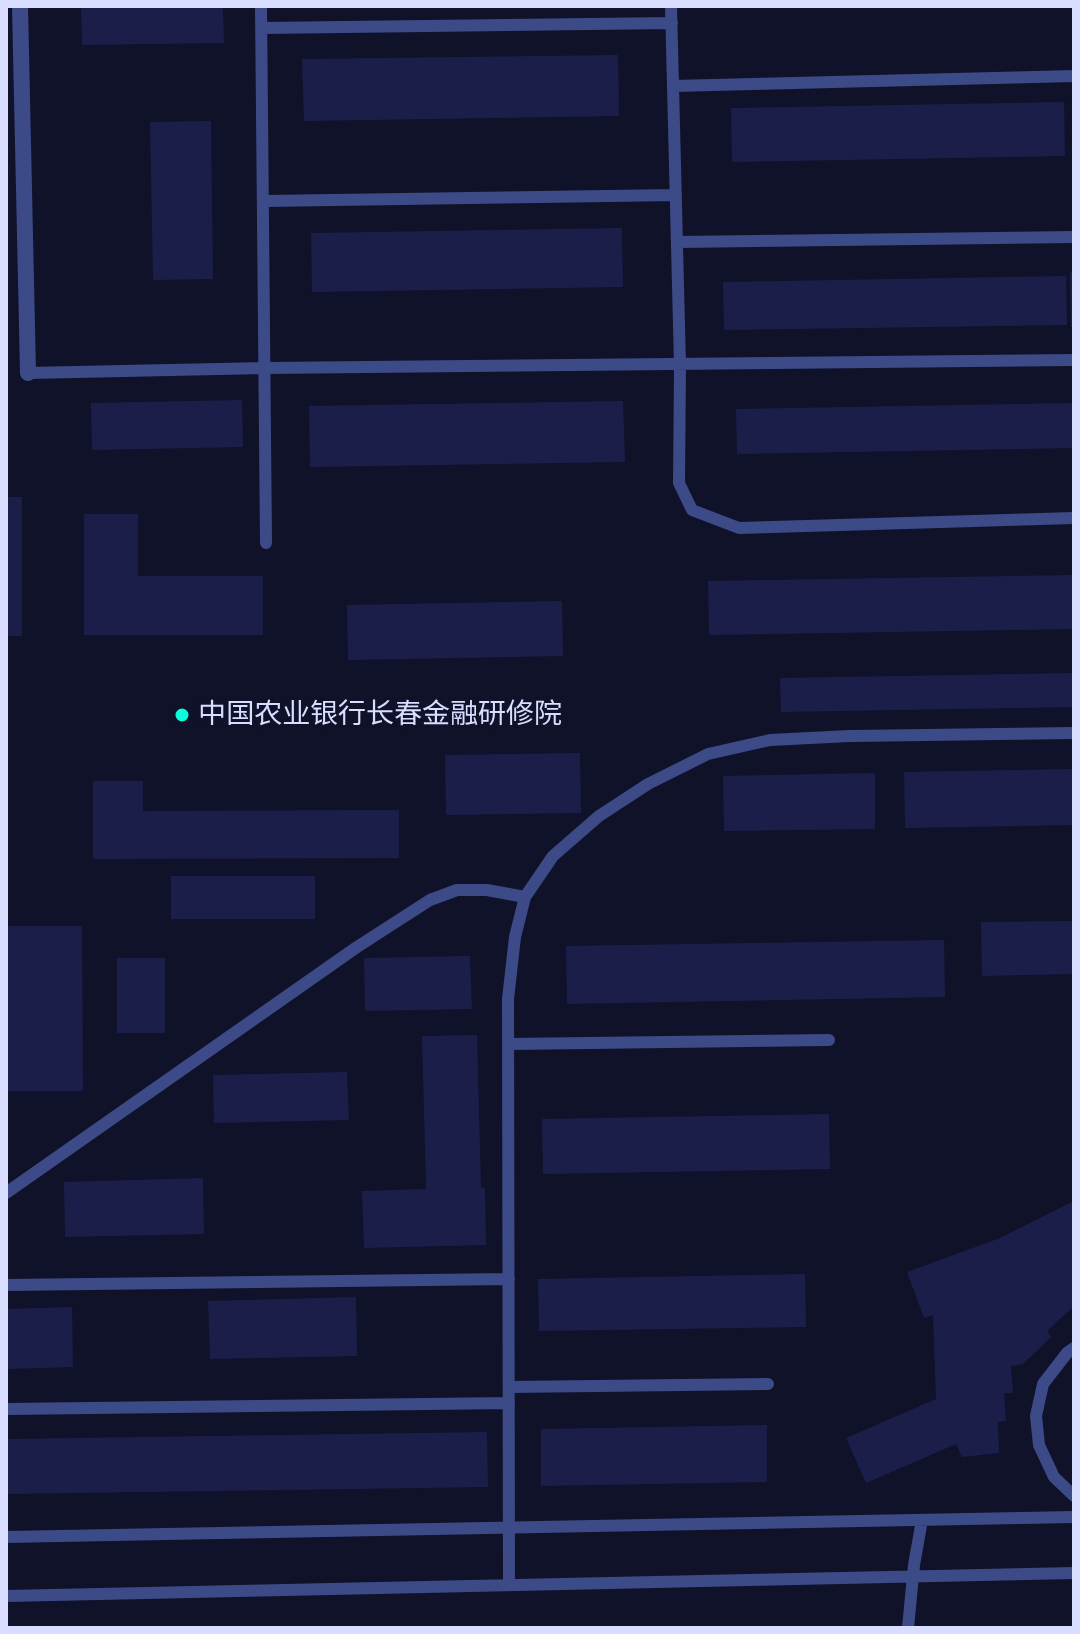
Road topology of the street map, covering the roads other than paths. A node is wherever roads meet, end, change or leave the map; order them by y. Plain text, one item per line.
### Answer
1 (20, 6) edge
2 (261, 6) edge
3 (671, 6) edge
4 (672, 23) junction
5 (261, 28) junction
6 (1074, 76) edge
7 (673, 86) junction
8 (676, 195) junction
9 (264, 201) junction
10 (1074, 237) edge
11 (677, 242) junction
12 (1074, 360) edge
13 (680, 365) junction
14 (266, 368) junction
15 (28, 373) joint
16 (1074, 518) edge
17 (266, 543) dead end
18 (1074, 733) edge
19 (525, 897) junction
20 (829, 1040) dead end
21 (508, 1044) junction
22 (6, 1193) edge
23 (509, 1279) junction
24 (6, 1285) edge
25 (1074, 1348) edge
26 (768, 1384) dead end
27 (509, 1387) junction
28 (509, 1403) junction
29 (6, 1409) edge
30 (1074, 1496) edge
31 (1074, 1517) edge
32 (922, 1520) junction
33 (510, 1529) junction
34 (6, 1537) edge
35 (1074, 1573) edge
36 (913, 1576) junction
37 (509, 1585) junction
38 (6, 1596) edge
39 (908, 1628) edge

1 - 15 street
2 - 5 lane
3 - 4 lane
4 - 5 lane
4 - 7 lane
5 - 9 lane
6 - 7 lane
7 - 8 lane
8 - 9 lane
8 - 11 lane
9 - 14 lane
10 - 11 lane
11 - 13 lane
12 - 13 lane
13 - 14 lane
13 - 16 lane
14 - 15 lane
14 - 17 lane
18 - 19 lane
19 - 21 lane
19 - 22 lane
20 - 21 lane
21 - 23 lane
23 - 24 lane
23 - 27 lane
25 - 30 lane
26 - 27 lane
27 - 28 lane
28 - 29 lane
28 - 33 lane
31 - 32 lane
32 - 33 lane
32 - 36 lane
33 - 34 lane
33 - 37 lane
35 - 36 lane
36 - 37 lane
36 - 39 lane
37 - 38 lane

